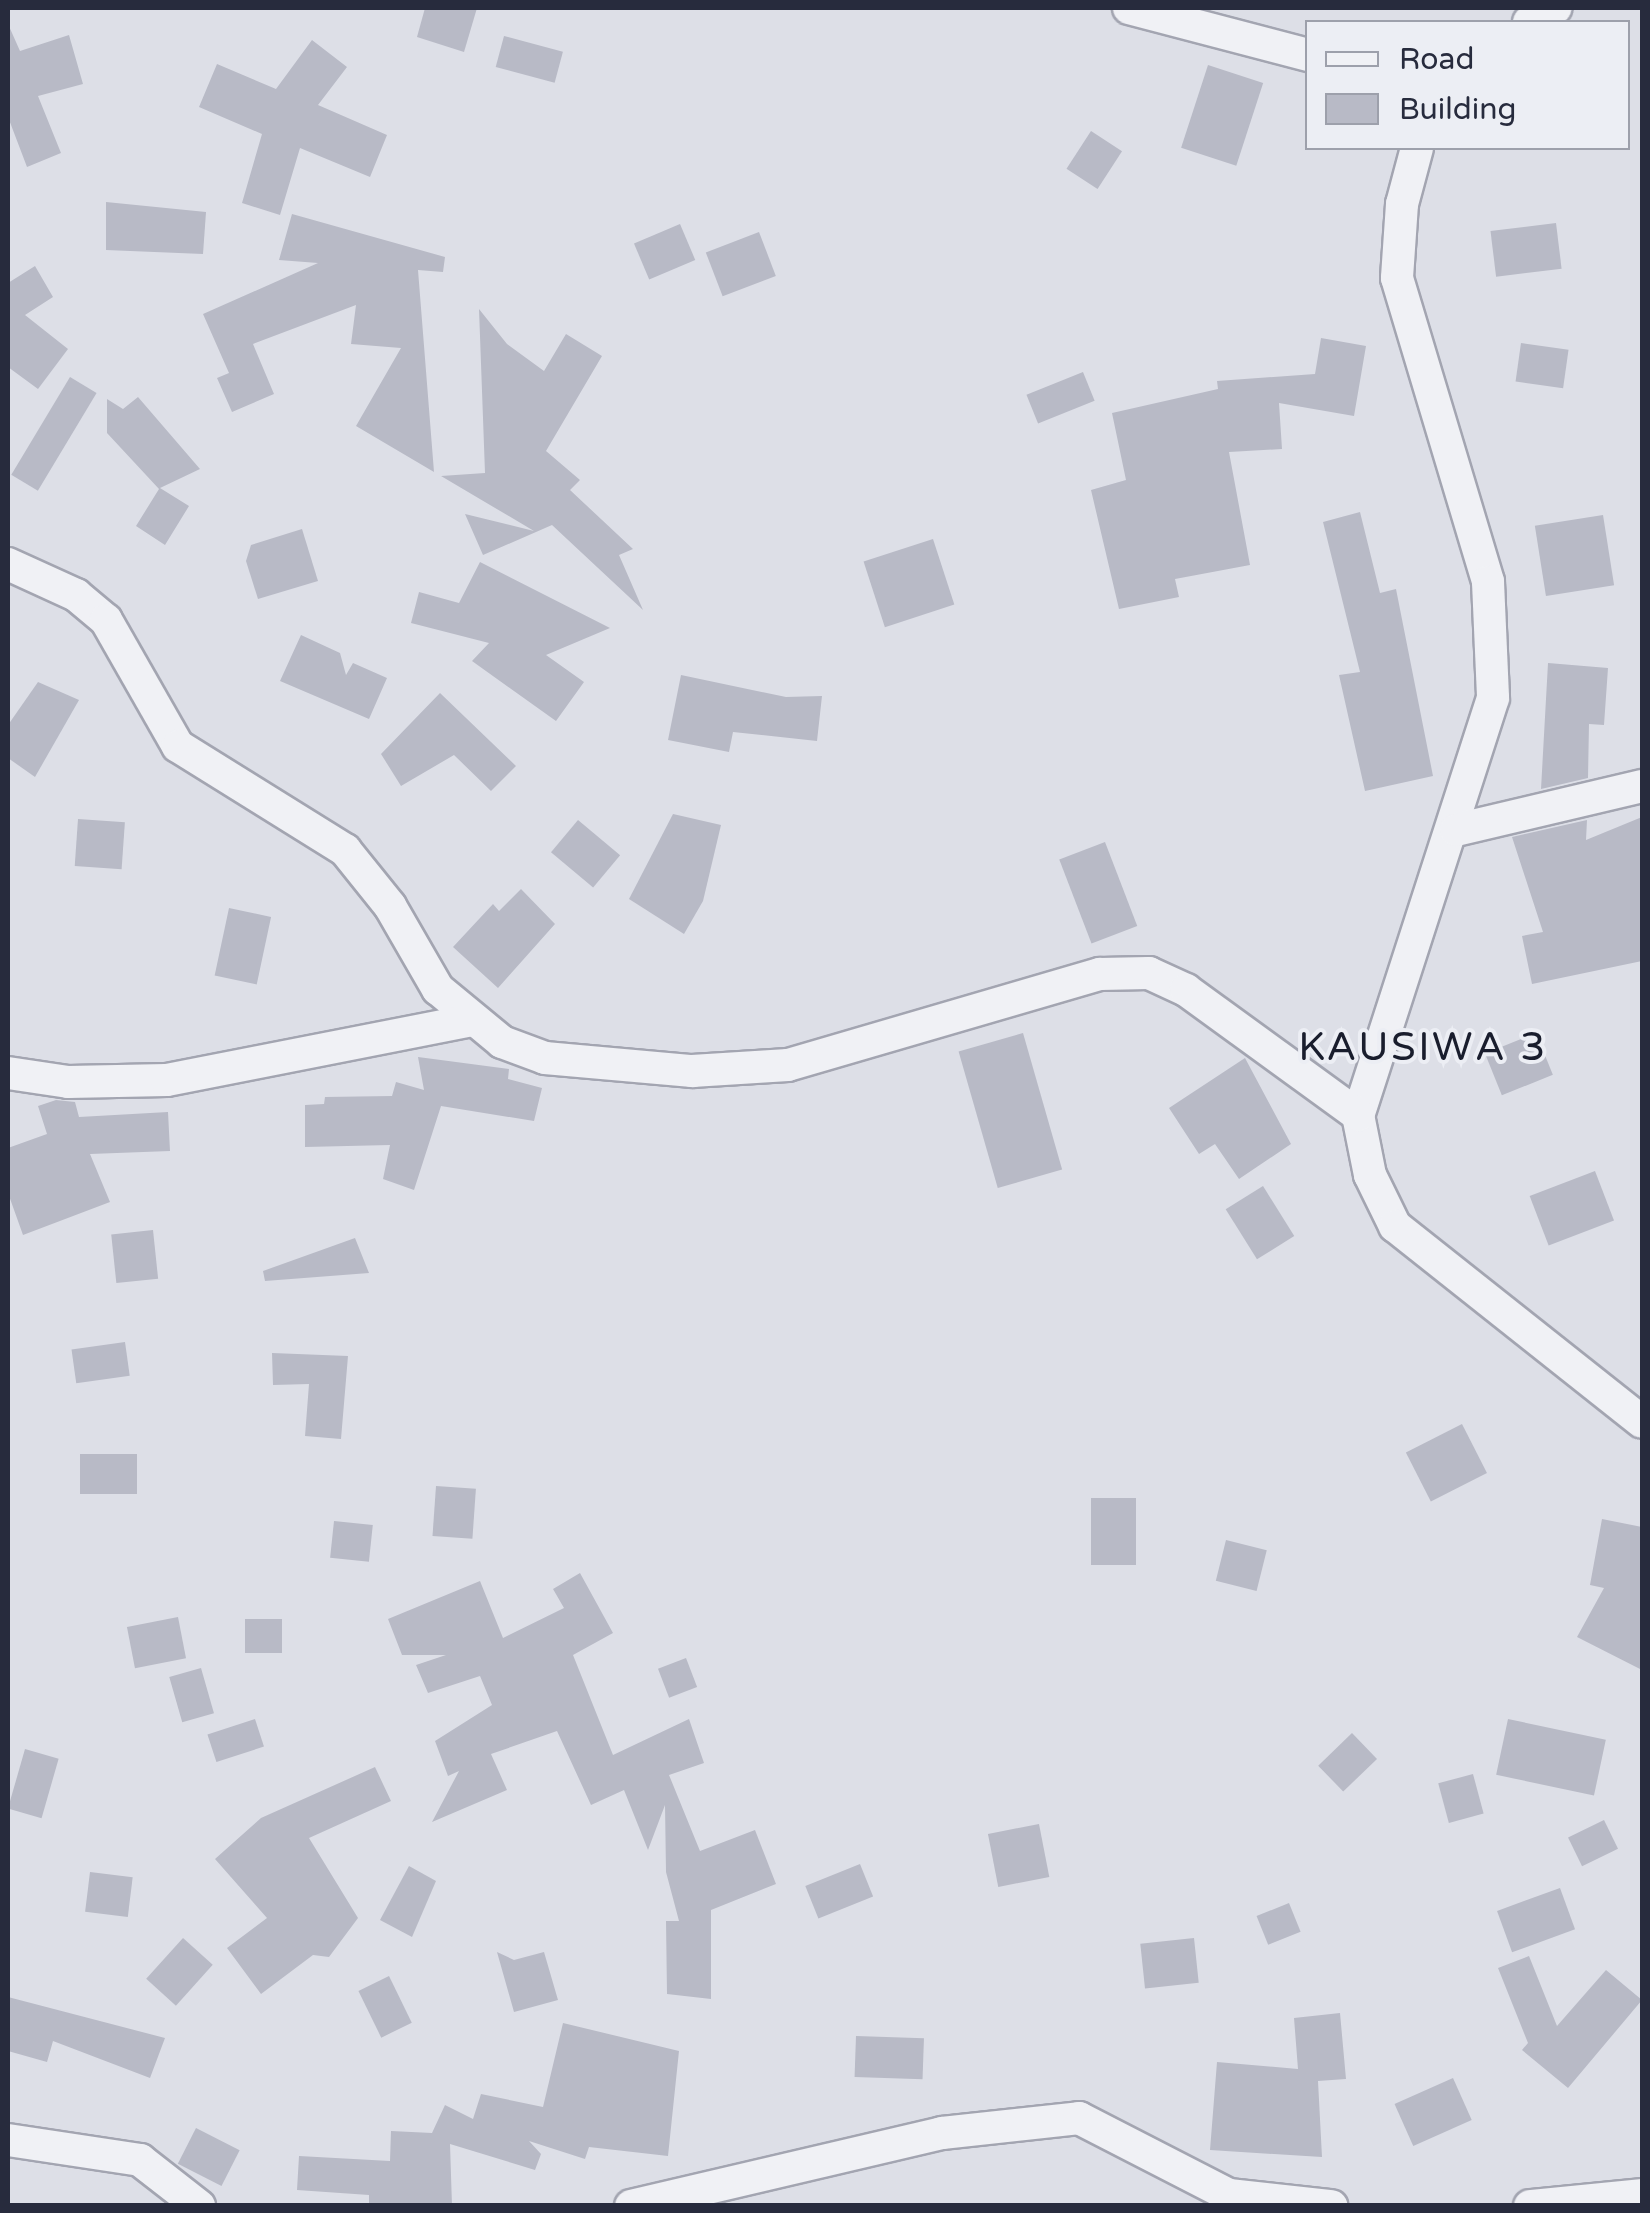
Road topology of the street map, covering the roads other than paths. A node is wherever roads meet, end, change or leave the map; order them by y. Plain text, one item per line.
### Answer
1 (1128, 8) edge
2 (1555, 8) edge
3 (1533, 20) edge
4 (1305, 54) edge
5 (1416, 150) edge
6 (8, 564) edge
7 (1642, 786) edge
8 (1456, 830) junction
9 (468, 1021) junction
10 (8, 1073) edge
11 (1358, 1115) junction
12 (1642, 1422) edge
13 (8, 2140) edge
14 (1642, 2195) edge
15 (199, 2206) edge
16 (631, 2206) edge
17 (1331, 2206) edge
18 (1530, 2206) edge

1 - 4 street
2 - 3 street
5 - 8 street
6 - 9 street
7 - 8 street
8 - 11 street
9 - 10 street
9 - 11 street
11 - 12 street
13 - 15 street
14 - 18 street
16 - 17 street

